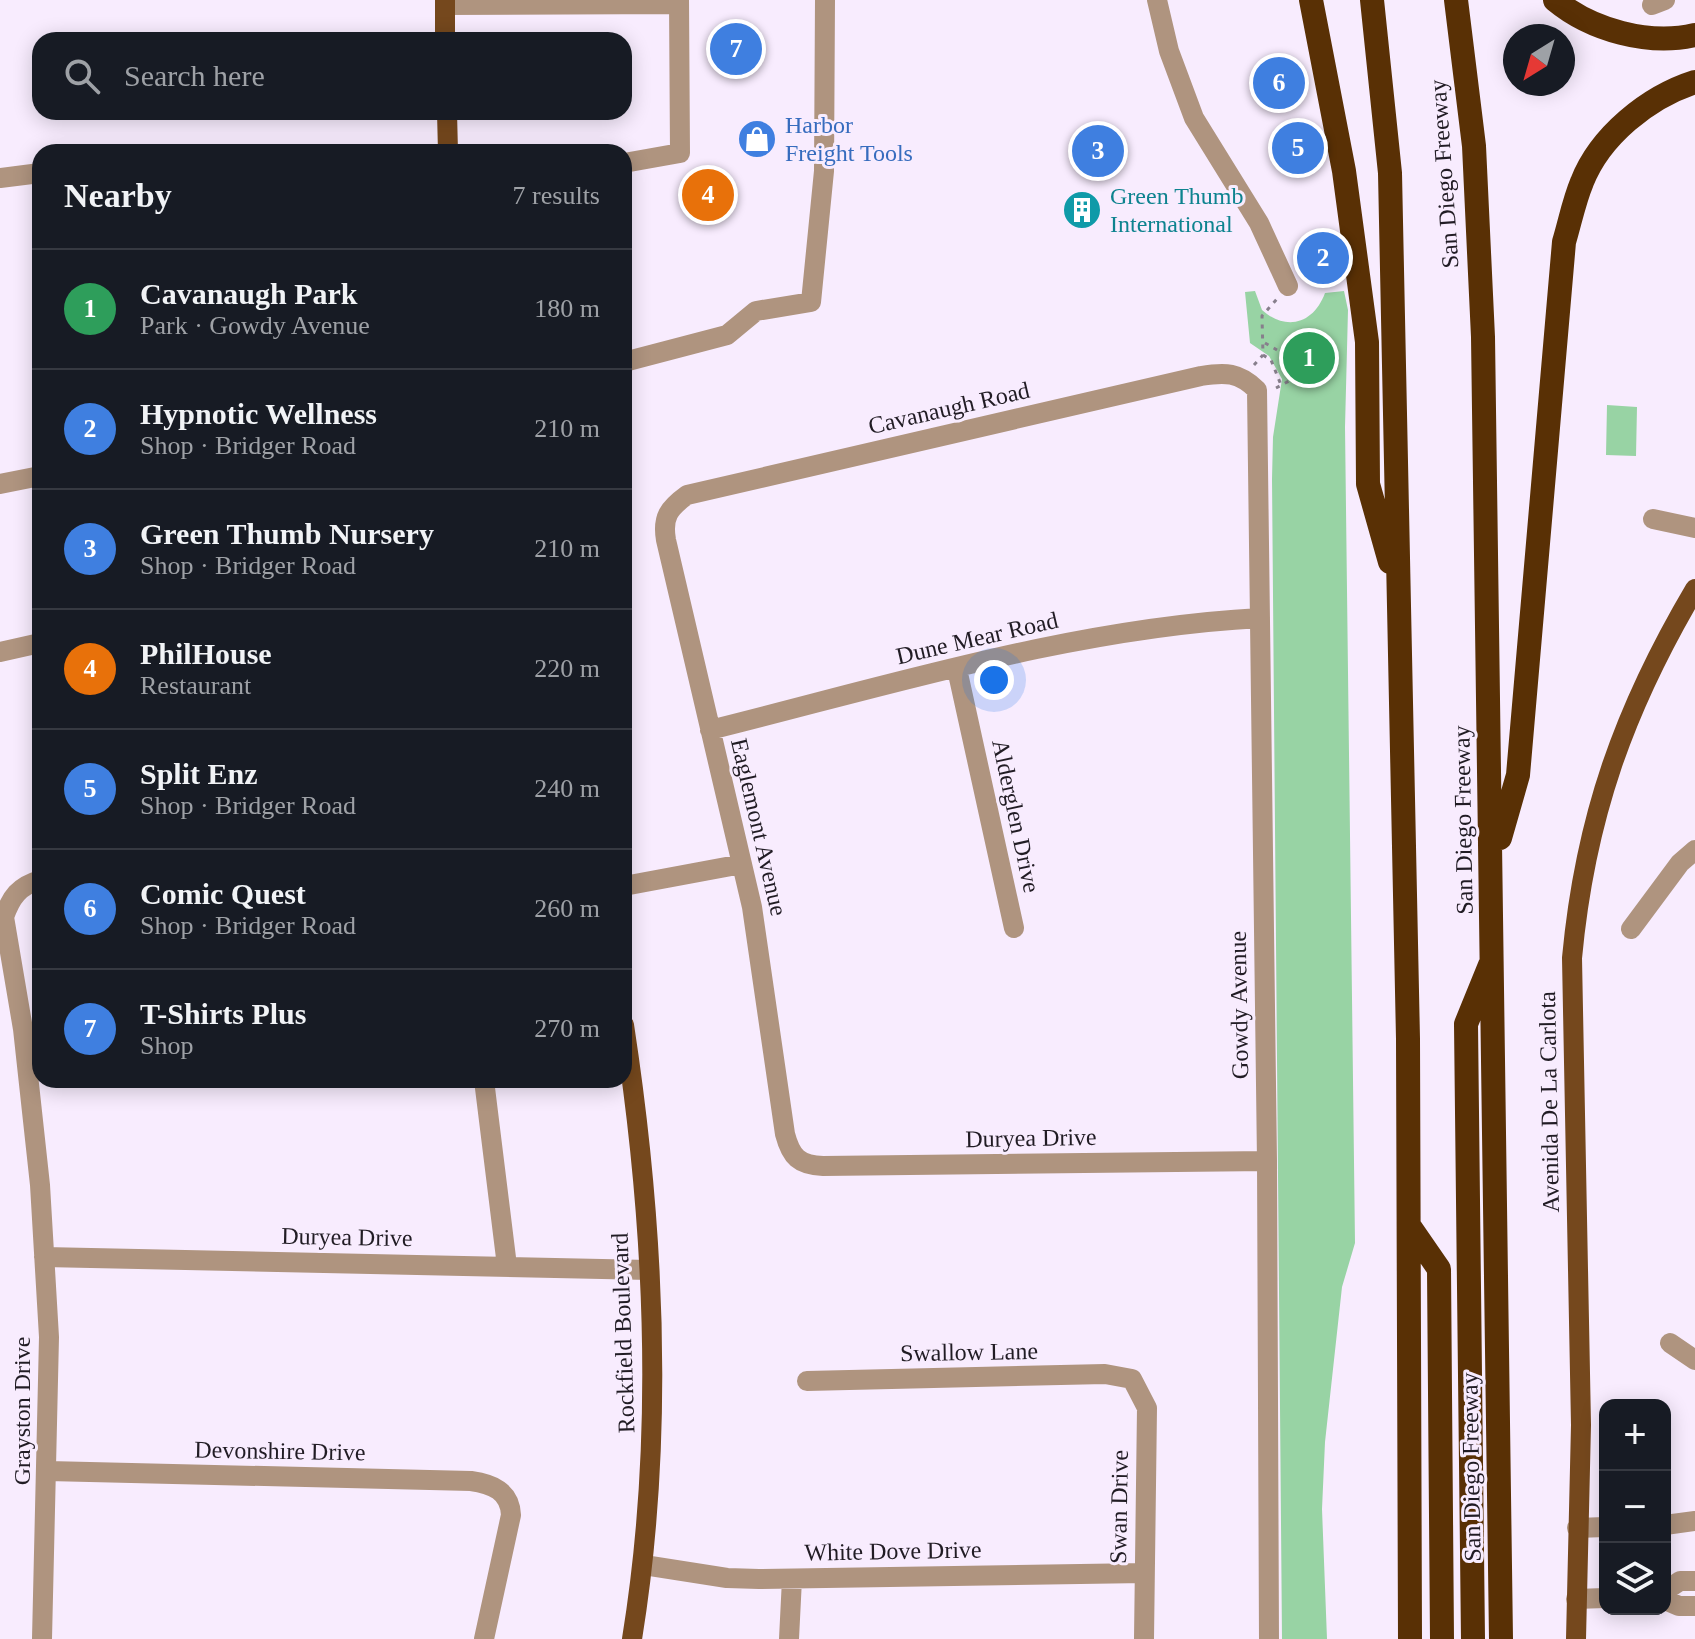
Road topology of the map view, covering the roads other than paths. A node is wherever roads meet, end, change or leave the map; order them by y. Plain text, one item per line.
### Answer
1 (825, 0) edge
2 (1157, 0) edge
3 (1311, 0) edge
4 (1372, 0) edge
5 (1456, 0) edge
6 (1555, 0) edge
7 (445, 2) edge
8 (679, 2) edge
9 (445, 32) edge
10 (1695, 35) edge
11 (1695, 82) edge
12 (447, 120) edge
13 (448, 144) edge
14 (632, 162) edge
15 (32, 174) edge
16 (0, 178) edge
17 (1288, 286) road end
18 (632, 360) edge
19 (1244, 376) joint
20 (32, 478) edge
21 (0, 484) edge
22 (670, 507) joint
23 (1653, 519) dead end
24 (1695, 528) edge
25 (1695, 589) edge
26 (1400, 595) junction
27 (1260, 618) junction
28 (32, 645) edge
29 (0, 652) edge
30 (957, 669) junction
31 (710, 730) junction
32 (1695, 850) edge
33 (742, 864) junction
34 (1493, 864) junction
35 (32, 882) edge
36 (632, 885) edge
37 (1014, 928) dead end
38 (1631, 929) dead end
39 (1494, 955) junction
40 (632, 1075) edge
41 (485, 1088) edge
42 (797, 1159) joint
43 (1267, 1161) junction
44 (1410, 1227) junction
45 (44, 1257) junction
46 (507, 1266) junction
47 (649, 1270) junction
48 (1670, 1343) dead end
49 (1695, 1360) edge
50 (1132, 1379) joint
51 (807, 1381) dead end
52 (48, 1471) junction
53 (1599, 1527) edge
54 (1577, 1528) junction
55 (644, 1565) junction
56 (1144, 1573) junction
57 (792, 1579) junction
58 (1695, 1581) edge
59 (1671, 1590) edge
60 (1695, 1595) edge
61 (1671, 1596) edge
62 (1599, 1598) edge
63 (1576, 1599) junction
64 (1671, 1600) edge
65 (1695, 1606) edge
66 (42, 1639) edge
67 (484, 1639) edge
68 (632, 1639) edge
69 (789, 1639) edge
70 (1144, 1639) edge
71 (1269, 1639) edge
72 (1410, 1639) edge
73 (1442, 1639) edge
74 (1473, 1639) edge
75 (1501, 1639) edge
76 (1576, 1639) edge

1 - 18 street
2 - 17 street
3 - 26 highway
4 - 26 highway
5 - 34 highway, San Diego Freeway
6 - 10 highway
7 - 8 street
7 - 9 main road
8 - 14 street
11 - 34 highway
12 - 13 main road
15 - 16 street
19 - 22 street, Cavanaugh Road
19 - 27 street, Gowdy Avenue
20 - 21 street
22 - 31 street, Eaglemont Avenue
23 - 24 street
25 - 54 main road, Avenida De La Carlota
26 - 44 highway
27 - 30 street, Dune Mear Road
27 - 43 street, Gowdy Avenue
28 - 29 street
30 - 31 street, Dune Mear Road
30 - 37 street, Alderglen Drive
31 - 33 street, Eaglemont Avenue
32 - 38 street
33 - 36 street
33 - 42 street, Eaglemont Avenue
34 - 39 highway, San Diego Freeway
35 - 45 street, Grayston Drive
39 - 74 highway
39 - 75 highway, San Diego Freeway
40 - 47 main road, Rockfield Boulevard
41 - 46 street
42 - 43 street, Duryea Drive
43 - 71 street, Gowdy Avenue
44 - 72 highway
44 - 73 highway
45 - 46 street, Duryea Drive
45 - 52 street, Grayston Drive
46 - 47 street, Duryea Drive
47 - 55 main road, Rockfield Boulevard
48 - 49 street
50 - 51 street, Swallow Lane
50 - 56 street, Swan Drive
52 - 66 street, Grayston Drive
52 - 67 street, Devonshire Drive
53 - 54 street
54 - 63 main road, Avenida De La Carlota
55 - 57 street, White Dove Drive
55 - 68 main road, Rockfield Boulevard
56 - 57 street, White Dove Drive
56 - 70 street, Swan Drive
57 - 69 street
58 - 59 street
60 - 61 street
62 - 63 street
63 - 76 main road, Avenida De La Carlota
64 - 65 street

